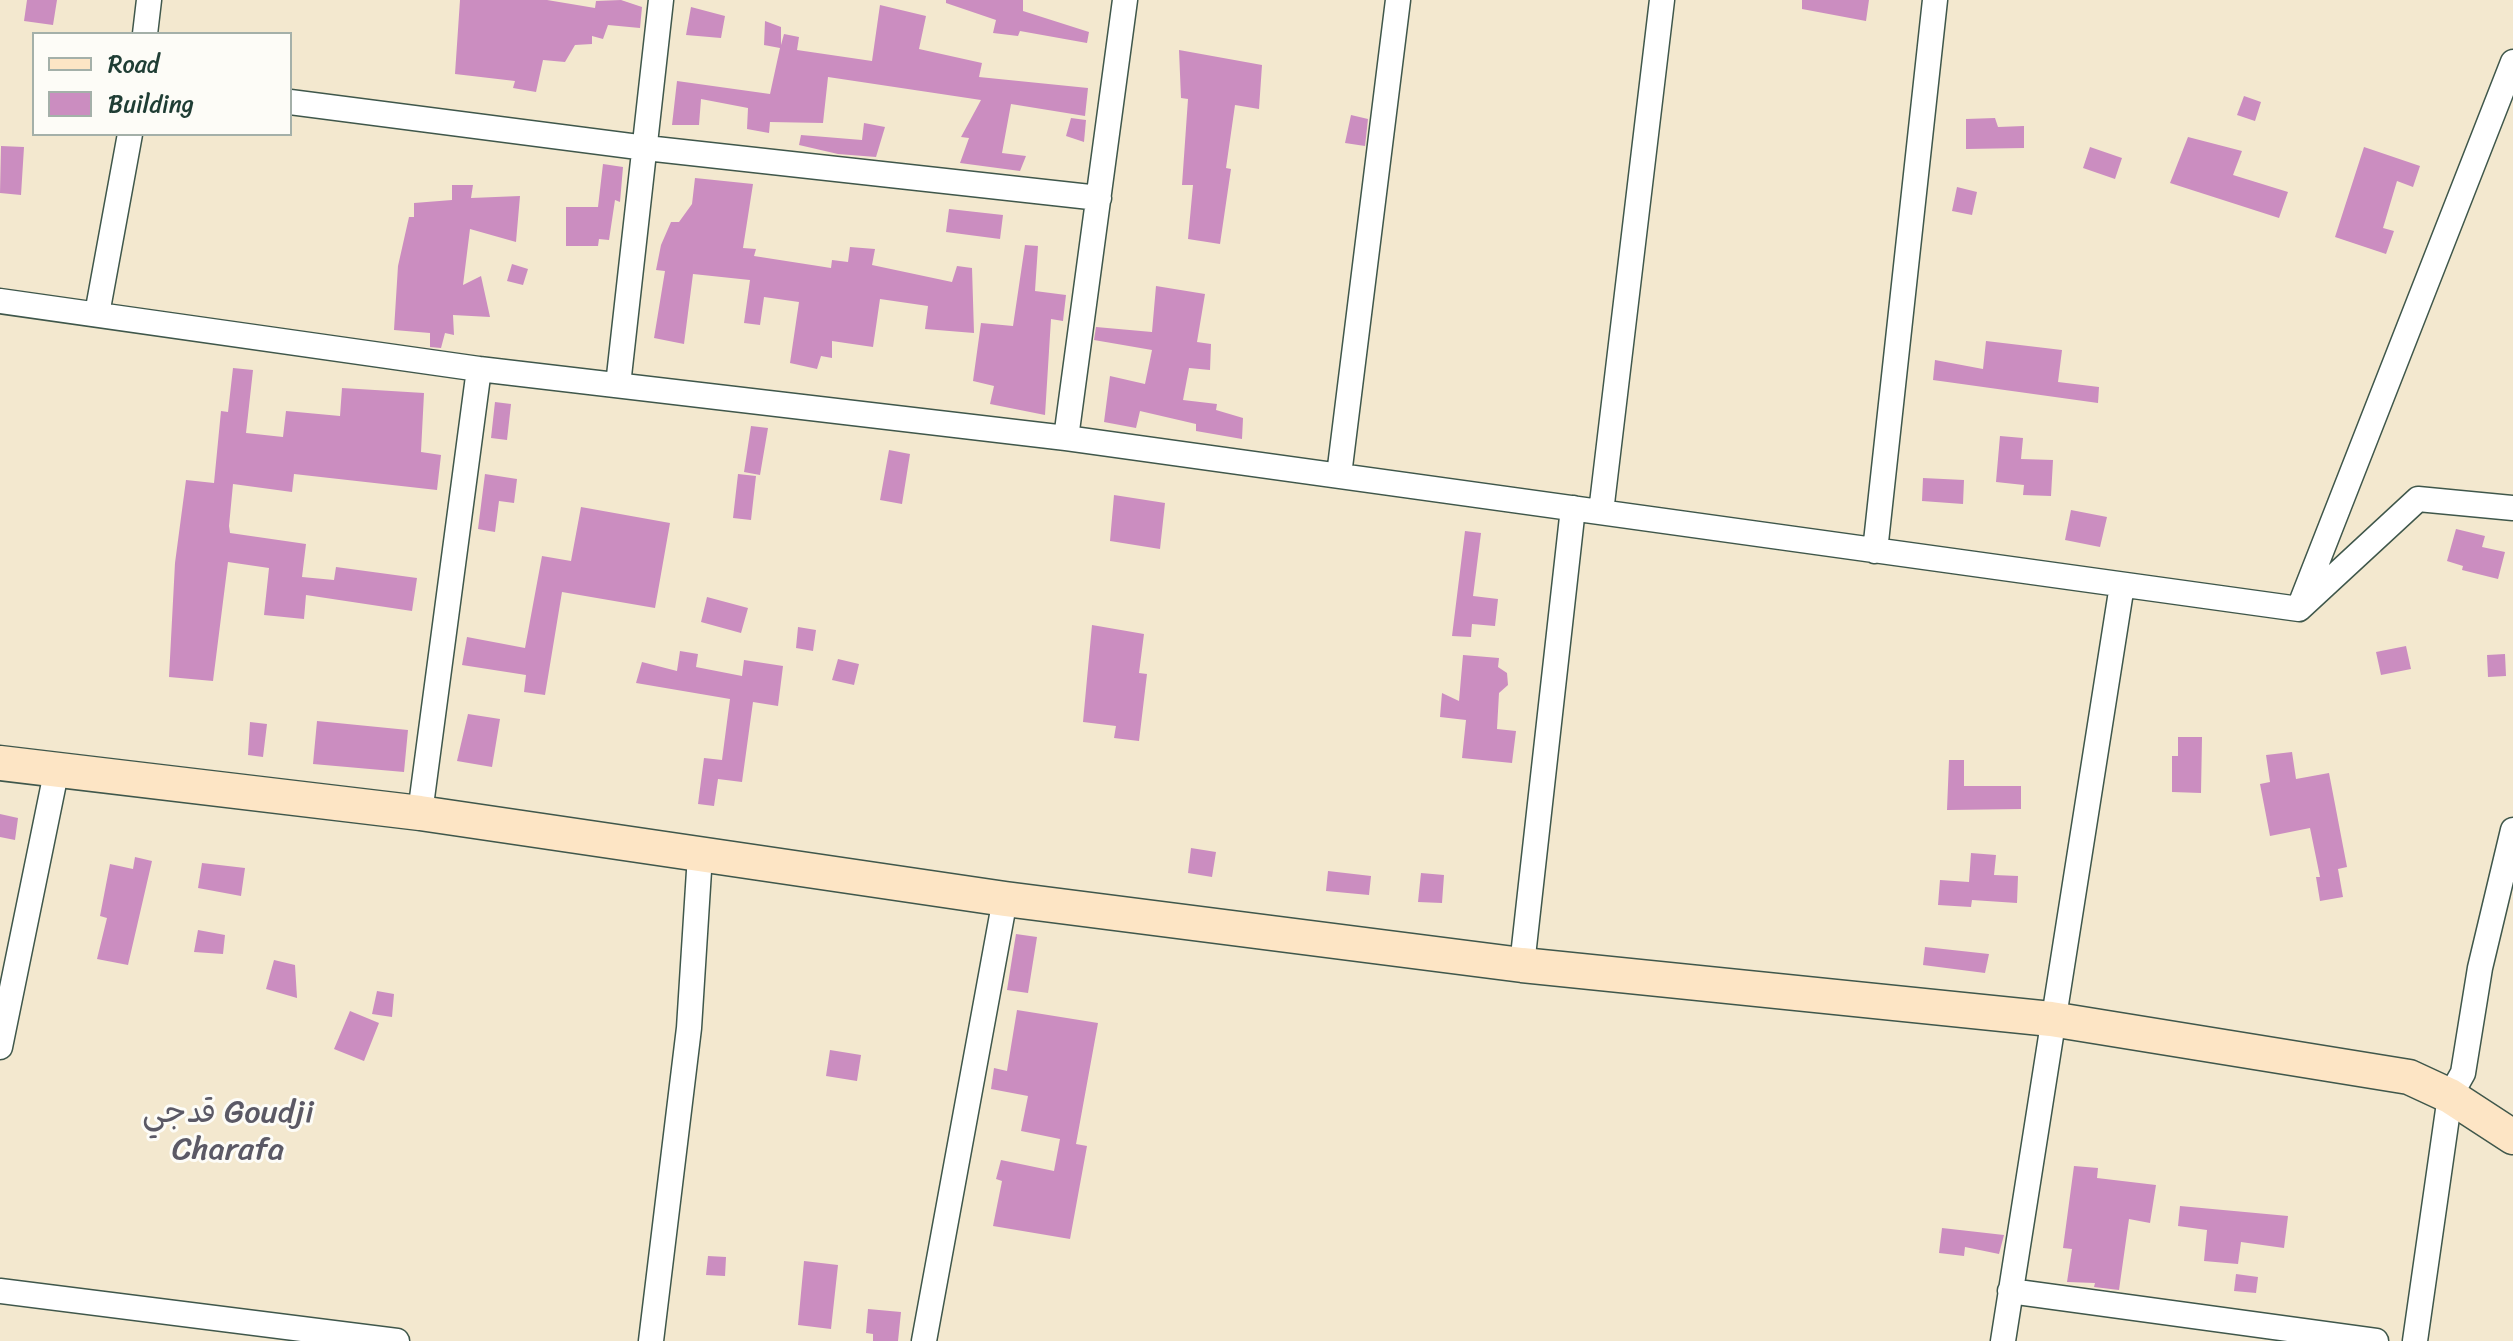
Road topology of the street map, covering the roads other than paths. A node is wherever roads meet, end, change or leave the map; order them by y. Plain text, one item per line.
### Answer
1 (149, 0) edge
2 (661, 0) edge
3 (1125, 0) edge
4 (1398, 0) edge
5 (1662, 0) edge
6 (1935, 0) edge
7 (145, 32) edge
8 (2513, 64) edge
9 (292, 102) edge
10 (130, 136) edge
11 (646, 148) junction
12 (1099, 198) junction
13 (0, 301) edge
14 (97, 314) junction
15 (479, 369) junction
16 (618, 385) junction
17 (1066, 438) junction
18 (1339, 475) junction
19 (1573, 508) junction
20 (2513, 508) edge
21 (1601, 512) junction
22 (1875, 551) junction
23 (2122, 585) junction
24 (2299, 609) junction
25 (0, 763) edge
26 (57, 768) junction
27 (420, 813) junction
28 (2513, 830) edge
29 (700, 855) junction
30 (1005, 899) junction
31 (1522, 965) junction
32 (2051, 1019) junction
33 (0, 1047) edge
34 (2450, 1096) junction
35 (2513, 1137) edge
36 (0, 1291) edge
37 (2010, 1291) junction
38 (205, 1329) edge
39 (397, 1341) edge
40 (651, 1341) edge
41 (924, 1341) edge
42 (2003, 1341) edge
43 (2376, 1341) edge
44 (2415, 1341) edge

1 - 7 street
2 - 11 street
3 - 12 street
4 - 18 street
5 - 21 street
6 - 22 street
8 - 24 street
9 - 11 street
10 - 14 street
11 - 12 street
11 - 16 street
12 - 17 street
13 - 14 street
14 - 15 street
15 - 16 street
15 - 27 street
16 - 17 street
17 - 18 street
18 - 19 street
19 - 21 street
19 - 31 street
20 - 24 street
21 - 22 street
22 - 23 street
23 - 24 street
23 - 32 street
25 - 26 main road
26 - 27 main road
26 - 33 street
27 - 29 main road
28 - 34 street
29 - 30 main road
29 - 40 street
30 - 31 main road
30 - 41 street
31 - 32 main road
32 - 34 main road
32 - 37 street
34 - 35 main road
34 - 44 street
36 - 38 street
37 - 42 street
37 - 43 street
38 - 39 street

